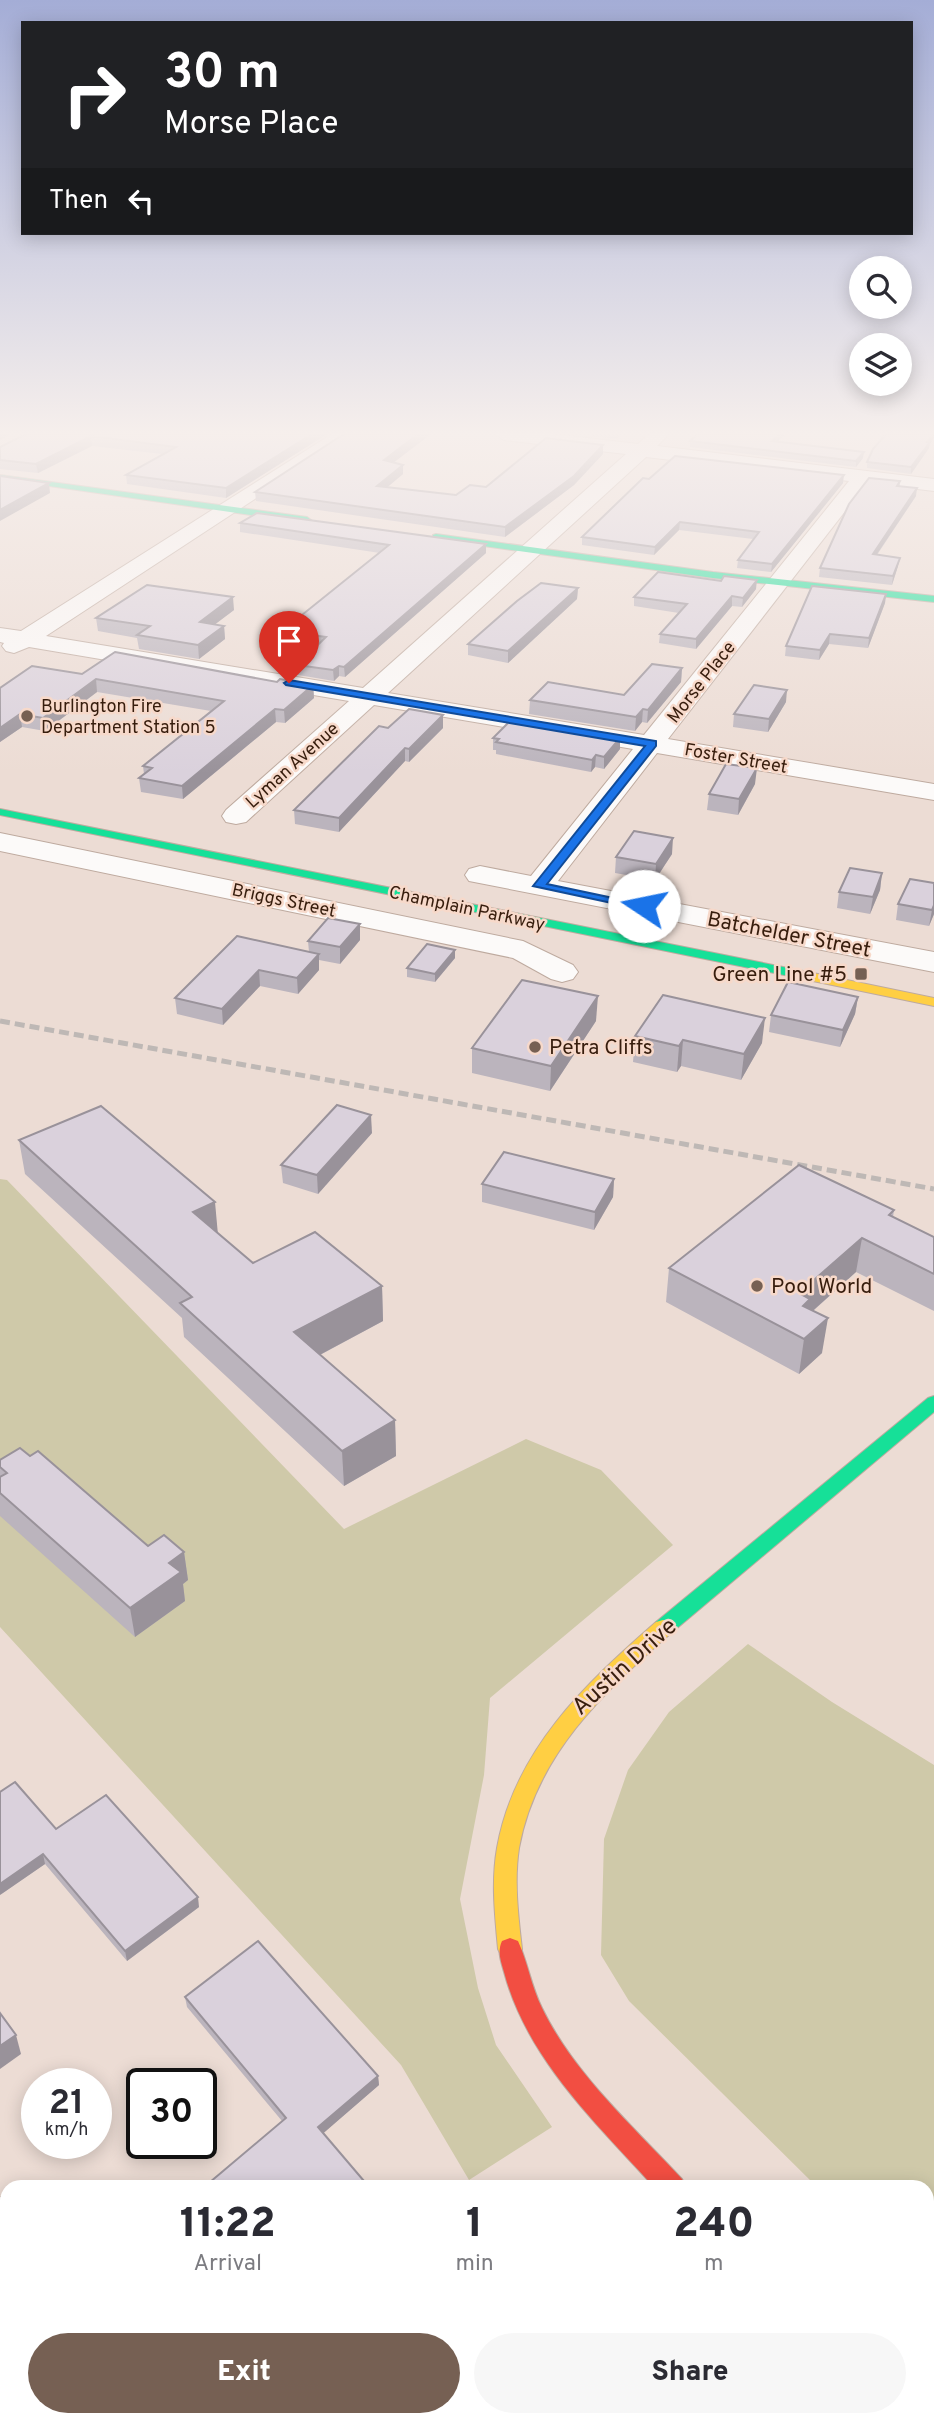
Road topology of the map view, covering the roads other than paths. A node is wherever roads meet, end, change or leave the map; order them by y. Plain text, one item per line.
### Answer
1 (165, 547) edge
2 (505, 547) edge
3 (535, 547) edge
4 (808, 547) edge
5 (531, 551) junction
6 (779, 584) junction
7 (934, 599) edge
8 (12, 637) edge
9 (0, 655) edge
10 (368, 696) junction
11 (652, 744) junction
12 (934, 792) edge
13 (0, 812) edge
14 (236, 816) dead end
15 (0, 842) edge
16 (480, 875) dead end
17 (539, 886) junction
18 (934, 962) edge
19 (562, 972) dead end
20 (934, 1002) edge
21 (934, 1402) edge
22 (649, 2179) edge

1 - 8 street
2 - 5 main road
3 - 5 street, Lyman Avenue
4 - 6 street, Morse Place
5 - 6 main road
5 - 10 street, Lyman Avenue
6 - 7 main road
6 - 11 street, Morse Place
8 - 9 street
8 - 10 street, Foster Street
10 - 11 street, Foster Street
10 - 14 street, Lyman Avenue
11 - 12 street, Foster Street
11 - 17 street, Morse Place
13 - 20 main road, Champlain Parkway
15 - 19 street, Briggs Street
16 - 17 street, Batchelder Street
17 - 18 street, Batchelder Street
21 - 22 main road, Austin Drive

